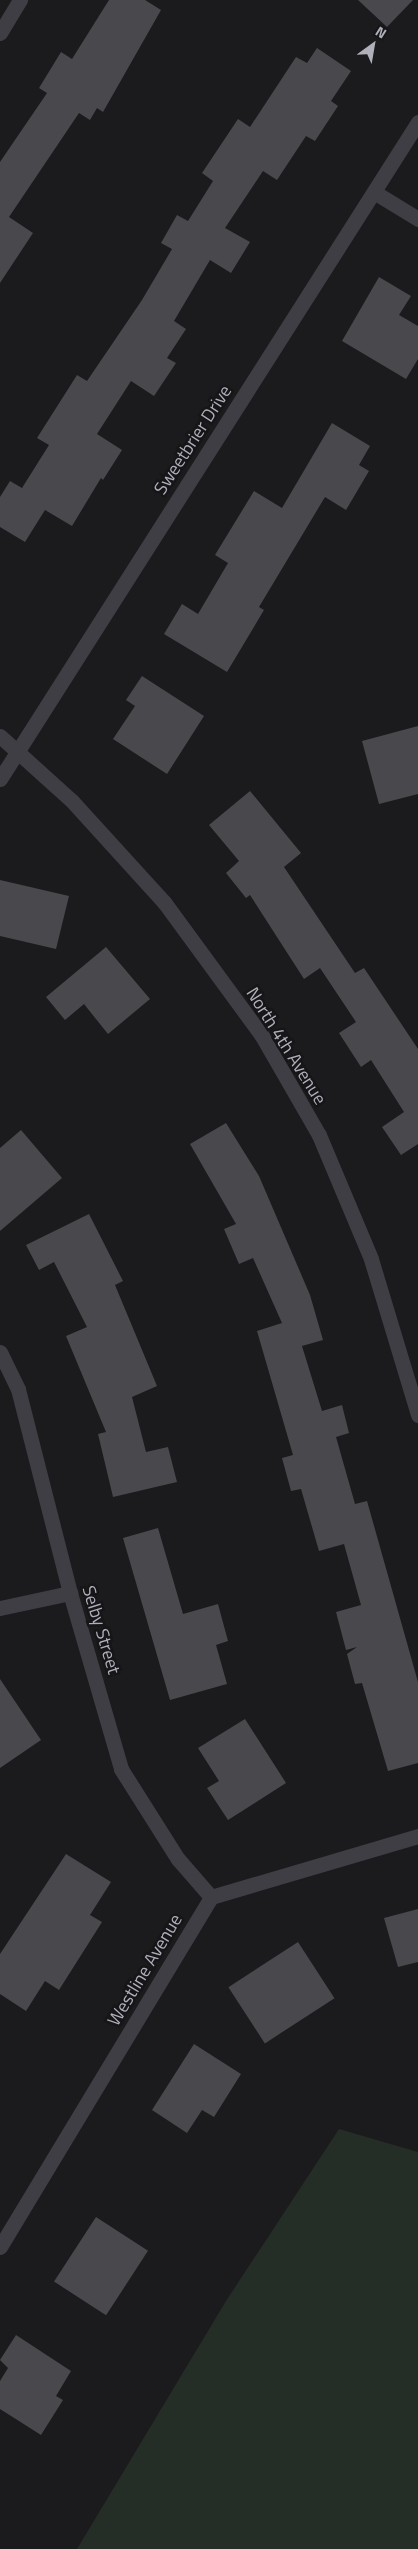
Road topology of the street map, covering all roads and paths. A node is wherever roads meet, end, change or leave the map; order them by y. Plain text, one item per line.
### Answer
1 (20, 0) edge
2 (0, 33) edge
3 (418, 122) edge
4 (374, 192) junction
5 (418, 219) edge
6 (0, 736) edge
7 (18, 749) junction
8 (0, 779) edge
9 (0, 1352) edge
10 (418, 1415) edge
11 (70, 1593) junction
12 (0, 1608) edge
13 (418, 1836) edge
14 (211, 1897) junction
15 (0, 2246) edge

1 - 2 street
3 - 4 street, Sweetbrier Drive
4 - 5 street
4 - 7 street, Sweetbrier Drive
6 - 7 street, North 4th Avenue
7 - 8 street, Sweetbrier Drive
7 - 10 street, North 4th Avenue
9 - 11 street, Selby Street
11 - 12 street
11 - 14 street, Selby Street
13 - 14 street
14 - 15 street, Westline Avenue

